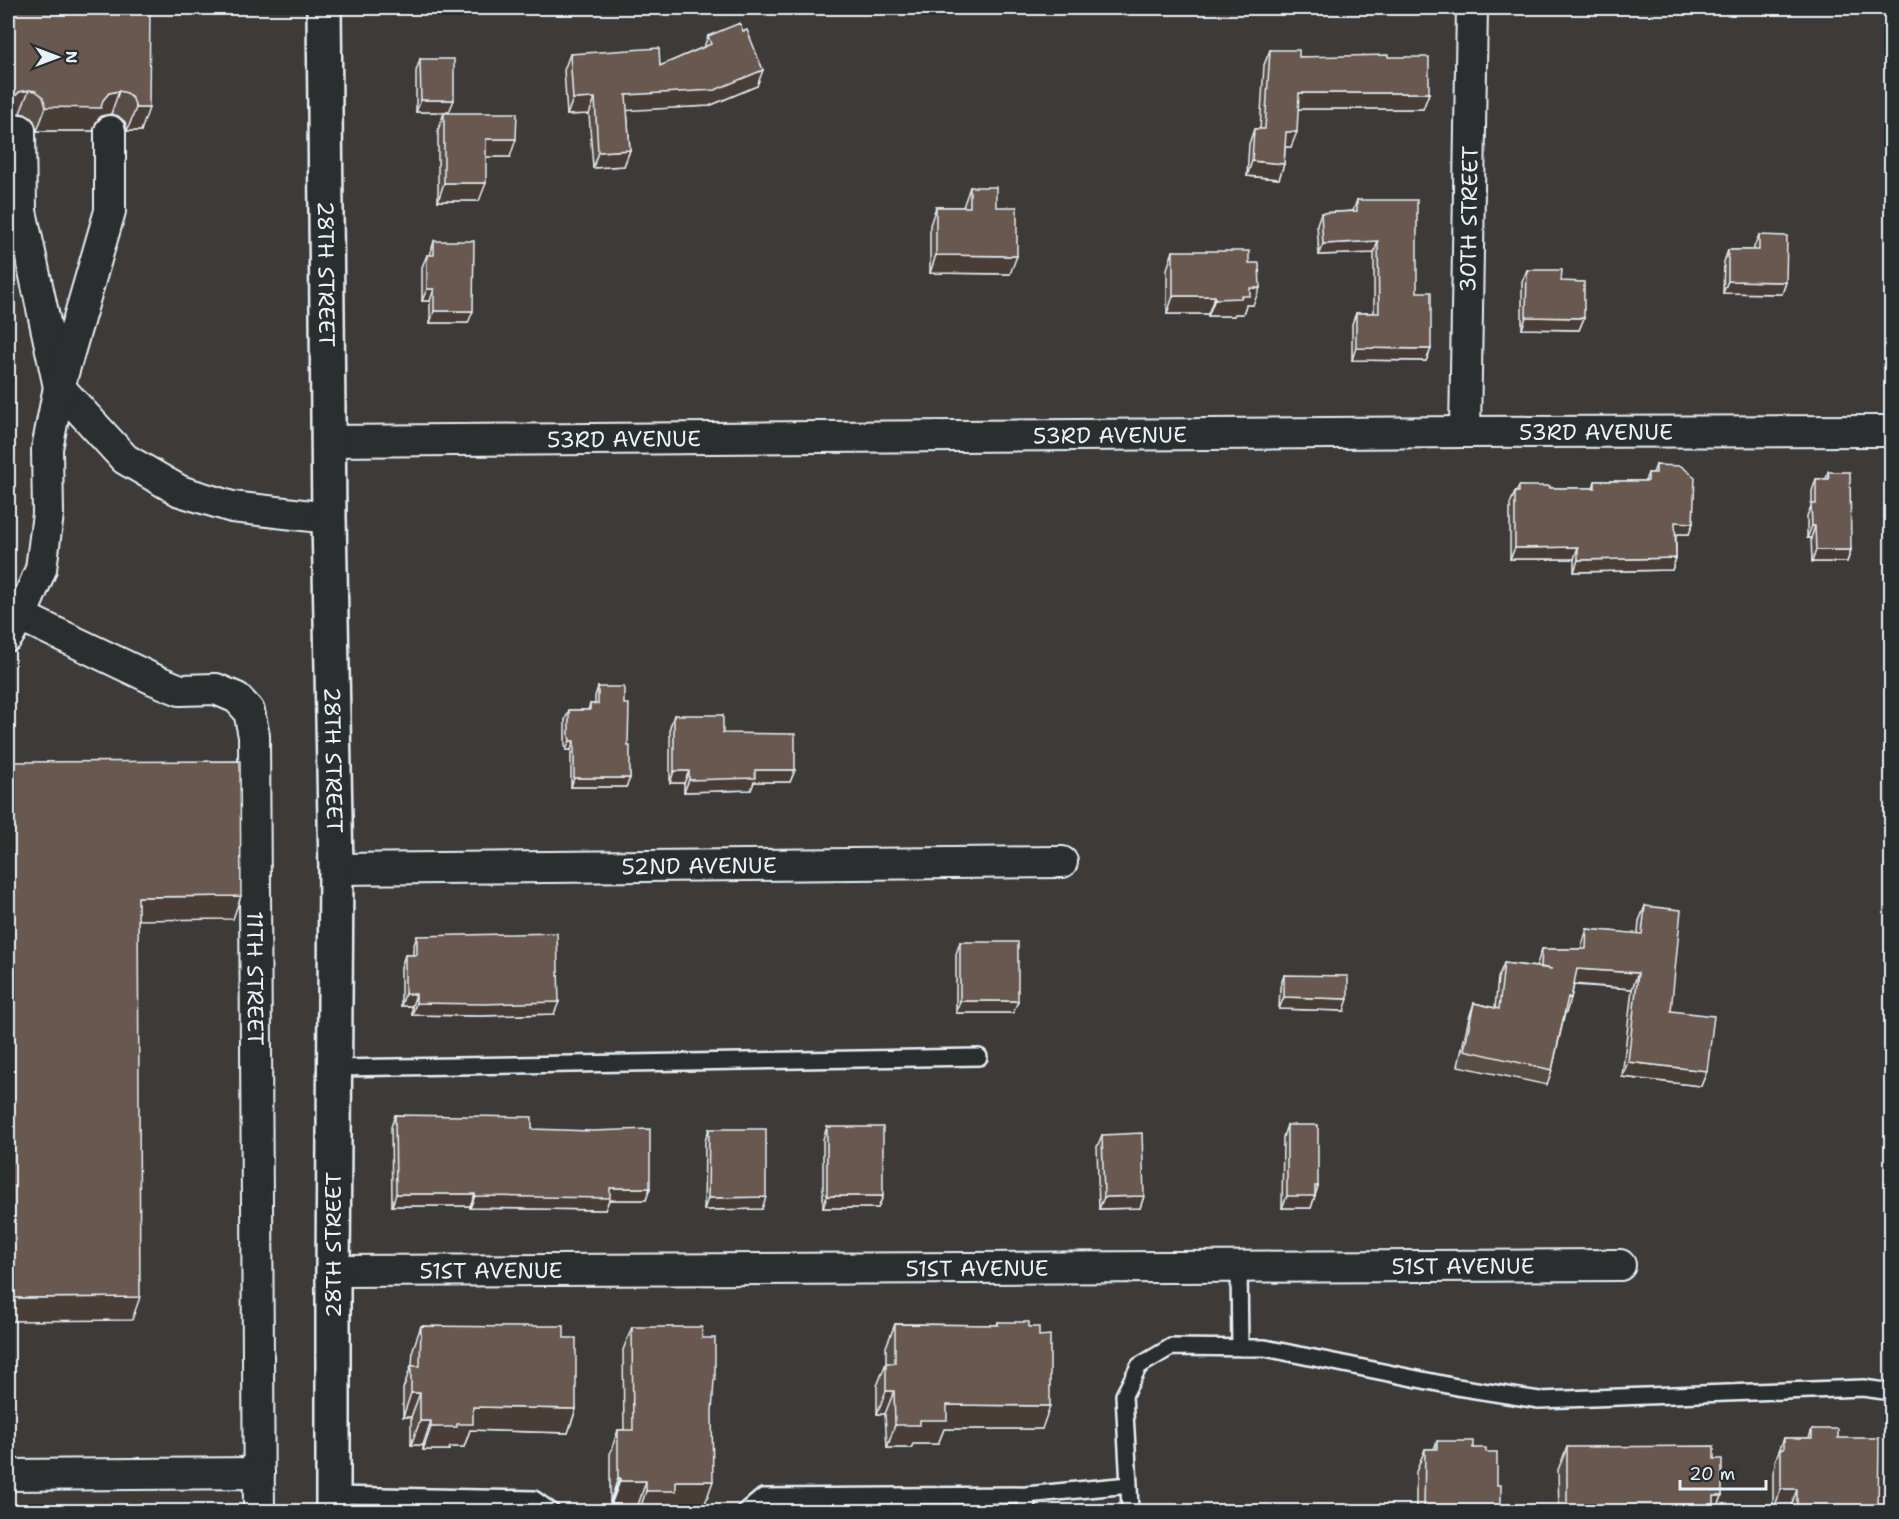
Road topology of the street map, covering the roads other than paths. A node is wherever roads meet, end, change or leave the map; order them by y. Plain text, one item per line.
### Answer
1 (324, 8) edge
2 (1472, 8) edge
3 (20, 130) dead end
4 (110, 131) dead end
5 (58, 387) junction
6 (1892, 431) edge
7 (1465, 432) junction
8 (328, 441) junction
9 (329, 518) junction
10 (12, 621) edge
11 (1062, 862) dead end
12 (336, 869) junction
13 (979, 1056) dead end
14 (334, 1068) junction
15 (1620, 1266) dead end
16 (1239, 1267) junction
17 (333, 1271) junction
18 (1240, 1348) junction
19 (1892, 1392) edge
20 (259, 1473) junction
21 (8, 1475) edge
22 (1129, 1485) junction
23 (1026, 1495) junction
24 (333, 1503) edge
25 (469, 1505) edge
26 (259, 1512) edge
27 (552, 1512) edge
28 (745, 1512) edge
29 (1027, 1512) edge
30 (1130, 1512) edge

1 - 8 main road, 28TH STREET
2 - 7 street, 30TH STREET
3 - 5 street
4 - 5 street
5 - 9 street
5 - 10 street
6 - 7 street, 53RD AVENUE
7 - 8 street, 53RD AVENUE
8 - 9 main road, 28TH STREET
9 - 12 main road, 28TH STREET
10 - 20 street, 11TH STREET
11 - 12 street, 52ND AVENUE
12 - 14 main road, 28TH STREET
13 - 14 lane
14 - 17 main road, 28TH STREET
15 - 16 street, 51ST AVENUE
16 - 17 street, 51ST AVENUE
16 - 18 lane
17 - 24 main road, 28TH STREET
18 - 19 lane
18 - 22 lane
20 - 21 street
20 - 26 street, 11TH STREET
22 - 23 lane
22 - 30 lane
23 - 28 lane
23 - 29 lane
24 - 25 lane
25 - 27 lane

